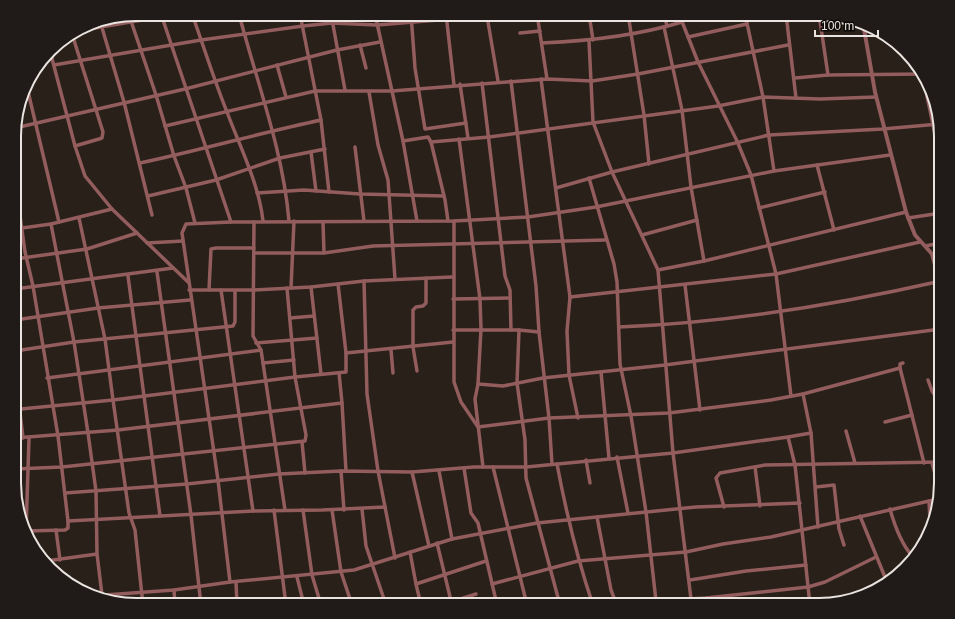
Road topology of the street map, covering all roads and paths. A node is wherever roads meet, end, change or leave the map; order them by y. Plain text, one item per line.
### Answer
1 (136, 21) edge
2 (163, 21) edge
3 (194, 21) edge
4 (241, 21) edge
5 (302, 21) edge
6 (376, 21) edge
7 (423, 21) edge
8 (446, 21) edge
9 (488, 21) edge
10 (538, 21) edge
11 (590, 21) edge
12 (629, 21) edge
13 (665, 21) edge
14 (746, 21) edge
15 (786, 21) edge
16 (820, 21) edge
17 (132, 22) junction
18 (412, 22) junction
19 (682, 22) joint
20 (332, 23) junction
21 (747, 24) junction
22 (377, 25) junction
23 (303, 26) junction
24 (102, 27) joint
25 (665, 27) junction
26 (864, 30) edge
27 (540, 31) junction
28 (520, 33) dead end
29 (245, 34) junction
30 (632, 35) junction
31 (688, 37) junction
32 (74, 39) edge
33 (201, 40) junction
34 (591, 40) junction
35 (380, 42) junction
36 (542, 43) junction
37 (360, 45) junction
38 (788, 45) junction
39 (171, 46) junction
40 (337, 50) junction
41 (140, 51) junction
42 (753, 52) junction
43 (111, 56) junction
44 (52, 58) edge
45 (308, 58) junction
46 (81, 61) junction
47 (698, 62) junction
48 (54, 64) junction
49 (277, 65) junction
50 (674, 67) junction
51 (366, 68) dead end
52 (254, 71) junction
53 (915, 73) edge
54 (638, 74) junction
55 (828, 75) junction
56 (871, 75) junction
57 (547, 78) junction
58 (794, 78) junction
59 (542, 79) junction
60 (215, 81) junction
61 (498, 81) junction
62 (511, 81) junction
63 (592, 81) junction
64 (482, 83) junction
65 (460, 84) junction
66 (454, 85) junction
67 (185, 89) junction
68 (418, 89) junction
69 (345, 90) junction
70 (315, 91) junction
71 (392, 91) junction
72 (369, 92) junction
73 (156, 95) junction
74 (28, 96) edge
75 (286, 97) junction
76 (763, 97) junction
77 (876, 97) junction
78 (927, 97) edge
79 (796, 98) junction
80 (124, 102) junction
81 (264, 102) junction
82 (718, 106) junction
83 (96, 109) junction
84 (682, 110) junction
85 (227, 112) junction
86 (644, 115) junction
87 (68, 116) junction
88 (195, 120) junction
89 (321, 120) junction
90 (593, 122) junction
91 (35, 123) junction
92 (466, 123) junction
93 (933, 124) junction
94 (22, 126) edge
95 (165, 126) junction
96 (548, 128) junction
97 (934, 128) edge
98 (425, 129) junction
99 (883, 129) junction
100 (272, 130) junction
101 (518, 132) junction
102 (769, 135) junction
103 (489, 136) junction
104 (428, 137) junction
105 (468, 138) junction
106 (459, 139) junction
107 (238, 140) junction
108 (403, 141) junction
109 (736, 141) junction
110 (431, 142) junction
111 (75, 146) junction
112 (355, 147) dead end
113 (206, 149) junction
114 (325, 149) junction
115 (311, 152) junction
116 (687, 154) junction
117 (890, 155) junction
118 (174, 156) junction
119 (280, 158) junction
120 (140, 163) junction
121 (649, 164) junction
122 (817, 165) junction
123 (249, 169) junction
124 (774, 171) junction
125 (612, 172) junction
126 (751, 175) junction
127 (589, 178) junction
128 (216, 180) junction
129 (691, 187) junction
130 (186, 188) junction
131 (556, 188) junction
132 (286, 190) junction
133 (316, 191) junction
134 (329, 192) junction
135 (824, 192) junction
136 (257, 193) junction
137 (360, 194) junction
138 (389, 194) junction
139 (148, 196) junction
140 (413, 196) junction
141 (444, 196) junction
142 (625, 200) junction
143 (596, 207) junction
144 (759, 208) junction
145 (112, 209) junction
146 (558, 212) junction
147 (906, 212) junction
148 (934, 213) edge
149 (152, 215) dead end
150 (528, 217) junction
151 (79, 218) junction
152 (908, 218) junction
153 (471, 220) junction
154 (499, 220) junction
155 (697, 220) junction
156 (263, 221) junction
157 (289, 221) junction
158 (294, 221) junction
159 (364, 221) junction
160 (417, 221) junction
161 (21, 222) edge
162 (59, 222) junction
163 (231, 222) junction
164 (254, 222) junction
165 (323, 222) junction
166 (390, 222) junction
167 (448, 222) junction
168 (454, 222) junction
169 (195, 223) junction
170 (50, 224) junction
171 (22, 228) junction
172 (834, 230) junction
173 (137, 233) junction
174 (642, 235) junction
175 (605, 240) junction
176 (183, 241) junction
177 (530, 241) junction
178 (563, 241) junction
179 (502, 242) junction
180 (920, 242) junction
181 (147, 243) junction
182 (474, 243) junction
183 (453, 244) junction
184 (934, 244) edge
185 (392, 245) junction
186 (770, 245) junction
187 (925, 246) junction
188 (254, 248) junction
189 (87, 249) junction
190 (57, 253) junction
191 (254, 253) junction
192 (293, 253) junction
193 (324, 253) junction
194 (26, 257) junction
195 (21, 258) edge
196 (704, 261) junction
197 (934, 261) edge
198 (173, 268) junction
199 (658, 270) junction
200 (157, 272) junction
201 (776, 274) junction
202 (128, 276) junction
203 (452, 277) junction
204 (426, 278) junction
205 (395, 279) junction
206 (93, 280) junction
207 (364, 281) junction
208 (63, 282) junction
209 (188, 282) junction
210 (934, 282) edge
211 (338, 284) junction
212 (685, 285) junction
213 (33, 286) junction
214 (660, 286) junction
215 (311, 287) junction
216 (21, 288) edge
217 (289, 288) junction
218 (189, 290) junction
219 (209, 290) junction
220 (220, 290) junction
221 (254, 290) junction
222 (235, 291) junction
223 (618, 292) junction
224 (570, 297) junction
225 (510, 298) junction
226 (453, 299) junction
227 (480, 299) junction
228 (190, 300) junction
229 (161, 303) junction
230 (132, 306) junction
231 (98, 308) junction
232 (781, 311) junction
233 (67, 313) junction
234 (314, 316) junction
235 (38, 317) junction
236 (290, 318) junction
237 (21, 319) edge
238 (689, 322) junction
239 (226, 326) junction
240 (661, 326) junction
241 (619, 327) junction
242 (481, 329) junction
243 (195, 330) junction
244 (453, 330) junction
245 (511, 330) junction
246 (519, 330) junction
247 (934, 330) edge
248 (539, 332) junction
249 (165, 333) junction
250 (136, 336) junction
251 (317, 338) junction
252 (104, 339) junction
253 (292, 339) junction
254 (74, 342) junction
255 (453, 342) junction
256 (256, 343) junction
257 (42, 347) junction
258 (413, 347) junction
259 (21, 350) edge
260 (260, 350) junction
261 (391, 350) junction
262 (785, 350) junction
263 (366, 352) junction
264 (346, 353) junction
265 (230, 354) junction
266 (200, 358) junction
267 (294, 360) junction
268 (694, 361) junction
269 (170, 362) junction
270 (263, 363) junction
271 (903, 363) dead end
272 (665, 365) junction
273 (140, 366) junction
274 (109, 368) junction
275 (900, 368) junction
276 (621, 370) junction
277 (417, 371) dead end
278 (78, 372) junction
279 (602, 372) junction
280 (339, 373) junction
281 (393, 373) dead end
282 (321, 374) junction
283 (569, 375) junction
284 (295, 376) junction
285 (47, 378) junction
286 (543, 378) junction
287 (265, 380) junction
288 (928, 380) dead end
289 (517, 383) junction
290 (478, 384) junction
291 (235, 385) junction
292 (204, 389) junction
293 (174, 392) junction
294 (803, 394) junction
295 (934, 394) edge
296 (144, 395) junction
297 (791, 396) junction
298 (114, 400) junction
299 (83, 403) junction
300 (342, 404) junction
301 (53, 406) junction
302 (21, 409) joint
303 (300, 409) junction
304 (700, 410) junction
305 (269, 413) junction
306 (669, 413) junction
307 (912, 415) junction
308 (632, 416) junction
309 (239, 417) junction
310 (606, 417) junction
311 (549, 418) junction
312 (578, 418) junction
313 (209, 420) junction
314 (523, 421) junction
315 (885, 422) dead end
316 (178, 423) junction
317 (478, 426) junction
318 (149, 427) junction
319 (118, 430) junction
320 (846, 431) dead end
321 (88, 433) junction
322 (811, 433) junction
323 (58, 436) junction
324 (23, 438) joint
325 (29, 438) junction
326 (788, 438) junction
327 (302, 442) junction
328 (274, 444) junction
329 (244, 447) junction
330 (213, 450) junction
331 (182, 453) junction
332 (673, 453) junction
333 (152, 456) junction
334 (637, 456) junction
335 (617, 457) junction
336 (609, 458) junction
337 (122, 460) junction
338 (586, 460) junction
339 (855, 462) junction
340 (924, 463) junction
341 (932, 463) joint
342 (92, 464) junction
343 (552, 464) junction
344 (557, 464) junction
345 (813, 464) junction
346 (795, 465) junction
347 (62, 467) junction
348 (483, 467) junction
349 (493, 467) junction
350 (526, 467) junction
351 (755, 467) junction
352 (464, 468) junction
353 (21, 469) edge
354 (29, 469) junction
355 (934, 470) edge
356 (341, 471) junction
357 (346, 471) junction
358 (378, 471) junction
359 (439, 471) junction
360 (412, 472) junction
361 (305, 473) junction
362 (279, 474) junction
363 (248, 477) junction
364 (218, 480) junction
365 (590, 483) dead end
366 (187, 484) junction
367 (156, 486) junction
368 (816, 487) junction
369 (126, 489) junction
370 (96, 491) junction
371 (65, 493) junction
372 (933, 500) edge
373 (929, 501) junction
374 (800, 503) junction
375 (760, 506) junction
376 (385, 507) junction
377 (724, 507) junction
378 (679, 508) junction
379 (362, 509) junction
380 (890, 509) junction
381 (274, 510) junction
382 (285, 510) junction
383 (303, 510) junction
384 (332, 510) junction
385 (344, 510) junction
386 (253, 511) junction
387 (221, 512) junction
388 (646, 512) junction
389 (628, 514) junction
390 (930, 514) edge
391 (191, 515) junction
392 (160, 516) junction
393 (860, 516) junction
394 (597, 517) junction
395 (131, 518) junction
396 (27, 519) edge
397 (98, 520) junction
398 (568, 520) junction
399 (68, 521) junction
400 (838, 522) junction
401 (537, 523) junction
402 (818, 527) junction
403 (508, 528) junction
404 (56, 530) junction
405 (32, 531) edge
406 (803, 531) junction
407 (480, 533) junction
408 (452, 539) junction
409 (437, 543) junction
410 (844, 545) dead end
411 (428, 546) junction
412 (410, 552) junction
413 (686, 552) junction
414 (910, 553) edge
415 (97, 554) junction
416 (652, 555) junction
417 (876, 557) junction
418 (395, 558) junction
419 (604, 558) junction
420 (60, 560) junction
421 (52, 561) edge
422 (486, 561) junction
423 (578, 561) junction
424 (372, 565) junction
425 (806, 565) junction
426 (549, 568) junction
427 (341, 572) junction
428 (445, 574) junction
429 (312, 575) junction
430 (297, 577) junction
431 (519, 577) junction
432 (885, 577) edge
433 (283, 578) junction
434 (690, 580) junction
435 (230, 582) junction
436 (236, 582) junction
437 (416, 584) junction
438 (492, 584) junction
439 (198, 587) junction
440 (808, 587) junction
441 (174, 590) junction
442 (141, 591) junction
443 (102, 593) edge
444 (105, 594) edge
445 (476, 594) dead end
446 (142, 598) edge
447 (175, 598) edge
448 (200, 598) edge
449 (237, 598) edge
450 (285, 598) edge
451 (302, 598) edge
452 (320, 598) edge
453 (350, 598) edge
454 (384, 598) edge
455 (419, 598) edge
456 (451, 598) edge
457 (466, 598) edge
458 (495, 598) edge
459 (525, 598) edge
460 (558, 598) edge
461 (591, 598) edge
462 (613, 598) edge
463 (656, 598) edge
464 (691, 598) edge
465 (706, 598) edge
466 (809, 598) edge

1 - 17 street
2 - 39 street
3 - 33 street
4 - 29 street
5 - 23 street
6 - 22 street
7 - 18 street
8 - 66 street
9 - 61 street
10 - 27 street
11 - 34 street
12 - 30 street
13 - 25 street
14 - 21 street
15 - 38 street
16 - 55 street
17 - 24 street
17 - 41 street
18 - 22 street
18 - 68 street
19 - 25 street
19 - 31 street
20 - 22 street
20 - 23 street
20 - 40 street
21 - 31 street
21 - 42 street
22 - 35 street
23 - 29 street
23 - 45 street
24 - 43 street
25 - 30 street
25 - 50 street
26 - 56 street
27 - 28 street
27 - 36 street
29 - 33 street
29 - 52 street
30 - 34 street
30 - 54 street
31 - 47 street
32 - 46 street
33 - 39 street
33 - 60 street
34 - 36 street
34 - 63 street
35 - 37 street
35 - 71 street
36 - 57 street
37 - 40 street
37 - 51 street
38 - 42 street
38 - 58 street
39 - 41 street
39 - 67 street
40 - 45 street
40 - 69 street
41 - 43 street
41 - 73 street
42 - 47 street
42 - 76 street
43 - 46 street
43 - 80 street
44 - 48 street
45 - 49 street
45 - 70 street
46 - 48 street
46 - 83 street
47 - 50 street
47 - 82 street
48 - 87 street
49 - 52 street
49 - 75 street
50 - 54 street
50 - 84 street
52 - 60 street
52 - 81 street
53 - 56 street
54 - 63 street
54 - 86 street
55 - 56 street
55 - 58 street
56 - 77 street
57 - 59 street
57 - 63 street
58 - 79 street
59 - 62 street
59 - 96 street
60 - 67 street
60 - 85 street
61 - 62 street
61 - 64 street
62 - 101 street
63 - 90 street
64 - 65 street
64 - 103 street
65 - 66 street
65 - 92 street
66 - 68 street
67 - 73 street
67 - 88 street
68 - 71 street
68 - 98 street
69 - 70 street
69 - 72 street
70 - 75 street
70 - 89 street
71 - 72 street
71 - 108 street
72 - 138 street
73 - 80 street
73 - 95 street
74 - 91 street
75 - 81 street
76 - 79 street
76 - 82 street
76 - 102 street
77 - 79 street
77 - 99 street
78 - 93 street
80 - 83 street
80 - 120 street
81 - 85 street
81 - 100 street
82 - 84 street
82 - 109 street
83 - 87 street
83 - 111 street
84 - 86 street
84 - 116 street
85 - 88 street
85 - 107 street
86 - 90 street
86 - 121 street
87 - 91 street
87 - 111 street
88 - 95 street
88 - 113 street
89 - 100 street
89 - 114 street
90 - 96 street
90 - 125 street
91 - 94 street
91 - 162 street
92 - 98 street
92 - 105 street
93 - 97 street
93 - 99 street
95 - 118 street
96 - 101 street
96 - 131 street
98 - 104 street
99 - 102 street
99 - 117 street
100 - 107 street
100 - 119 street
101 - 103 street
101 - 150 street
102 - 109 street
102 - 124 street
103 - 105 street
103 - 154 street
104 - 108 street
104 - 110 street
105 - 106 street
106 - 110 street
106 - 153 street
107 - 113 street
107 - 123 street
108 - 140 street
109 - 116 street
109 - 126 street
110 - 141 street
111 - 145 street
112 - 137 street
113 - 118 street
113 - 128 street
114 - 115 street
114 - 134 street
115 - 119 street
115 - 133 street
116 - 121 street
116 - 129 street
117 - 122 street
117 - 147 street
118 - 120 street
118 - 130 street
119 - 123 street
119 - 132 street
120 - 139 street
121 - 125 street
122 - 124 street
122 - 135 street
123 - 128 street
123 - 136 street
124 - 126 street
125 - 127 street
125 - 142 street
126 - 129 street
126 - 144 street
127 - 131 street
127 - 143 street
128 - 130 street
128 - 163 street
129 - 142 street
129 - 155 street
130 - 139 street
130 - 169 street
131 - 146 street
132 - 133 street
132 - 136 street
132 - 157 street
133 - 134 street
134 - 137 street
135 - 144 street
135 - 172 street
136 - 156 street
137 - 138 street
137 - 159 street
138 - 140 street
138 - 166 street
139 - 149 street
140 - 141 street
140 - 160 street
141 - 167 street
142 - 143 street
142 - 174 street
143 - 146 street
143 - 175 street
144 - 186 street
145 - 151 street
145 - 173 street
146 - 150 street
146 - 178 street
147 - 152 street
147 - 172 street
148 - 152 street
150 - 154 street
150 - 177 street
151 - 162 street
151 - 189 street
152 - 180 street
153 - 154 street
153 - 168 street
153 - 182 street
154 - 179 street
155 - 174 street
155 - 196 street
156 - 157 street
156 - 164 street
157 - 158 street
158 - 165 street
158 - 192 street
159 - 165 street
159 - 166 street
160 - 166 street
160 - 167 street
161 - 171 street
162 - 170 street
163 - 164 street
163 - 169 street
164 - 188 street
165 - 193 street
166 - 185 street
167 - 168 street
168 - 183 street
169 - 176 street
170 - 171 street
170 - 190 street
171 - 194 street
172 - 186 street
173 - 181 street
173 - 189 street
174 - 199 street
175 - 178 street
175 - 223 street
176 - 181 street
176 - 209 street
177 - 178 street
177 - 179 street
177 - 248 street
178 - 224 street
179 - 182 street
179 - 225 street
180 - 187 street
180 - 201 street
181 - 198 street
182 - 183 street
182 - 227 street
183 - 185 street
183 - 203 street
184 - 187 street
185 - 193 street
185 - 205 street
186 - 196 street
186 - 201 street
187 - 197 street
188 - 191 street
188 - 219 street
189 - 190 street
189 - 206 street
190 - 194 street
190 - 208 street
191 - 192 street
191 - 221 street
192 - 193 street
192 - 217 street
194 - 195 street
194 - 213 street
196 - 199 street
198 - 200 street
198 - 209 street
199 - 214 street
200 - 202 street
200 - 229 street
201 - 212 street
201 - 232 street
202 - 206 street
202 - 230 street
203 - 204 street
203 - 226 street
204 - 205 street
204 - 258 street
205 - 207 street
206 - 208 street
206 - 231 street
207 - 211 street
207 - 263 street
208 - 213 street
208 - 233 street
209 - 218 street
210 - 232 street
211 - 215 street
211 - 264 street
212 - 214 street
212 - 238 street
213 - 216 street
213 - 235 street
214 - 223 street
214 - 240 street
215 - 217 street
215 - 234 street
217 - 221 street
217 - 236 street
218 - 219 street
218 - 228 street
219 - 220 street
220 - 222 street
220 - 239 street
221 - 222 street
221 - 256 street
222 - 239 street
223 - 224 street
223 - 241 street
224 - 283 street
225 - 227 street
225 - 245 street
226 - 227 street
226 - 244 street
227 - 242 street
228 - 229 street
228 - 243 street
229 - 230 street
229 - 249 street
230 - 231 street
230 - 250 street
231 - 233 street
231 - 252 street
232 - 238 street
232 - 262 street
233 - 235 street
233 - 254 street
234 - 236 street
234 - 251 street
235 - 237 street
235 - 257 street
236 - 253 street
238 - 240 street
238 - 268 street
239 - 243 street
239 - 265 street
240 - 241 street
240 - 272 street
241 - 276 street
242 - 244 street
242 - 245 street
242 - 290 street
243 - 249 street
243 - 266 street
244 - 255 street
245 - 246 street
246 - 248 street
246 - 289 street
247 - 262 street
248 - 286 street
249 - 250 street
249 - 269 street
250 - 252 street
250 - 273 street
251 - 253 street
251 - 282 street
252 - 254 street
252 - 274 street
253 - 256 street
253 - 267 street
254 - 257 street
254 - 278 street
255 - 258 street
255 - 317 street
256 - 260 street
257 - 259 street
257 - 285 street
258 - 261 street
258 - 277 street
260 - 265 street
260 - 270 street
261 - 263 street
261 - 281 street
262 - 268 street
262 - 297 street
263 - 264 street
263 - 358 street
264 - 280 street
265 - 266 street
265 - 291 street
266 - 269 street
266 - 292 street
267 - 270 street
267 - 284 street
268 - 272 street
268 - 304 street
269 - 273 street
269 - 293 street
270 - 287 street
271 - 275 street
272 - 276 street
272 - 306 street
273 - 274 street
273 - 296 street
274 - 278 street
274 - 298 street
275 - 294 street
275 - 307 street
276 - 279 street
276 - 308 street
278 - 285 street
278 - 299 street
279 - 283 street
279 - 310 street
280 - 282 street
280 - 300 street
282 - 284 street
283 - 286 street
283 - 312 street
284 - 287 street
284 - 303 street
285 - 301 street
286 - 289 street
286 - 311 street
287 - 291 street
287 - 305 street
288 - 295 street
289 - 290 street
289 - 314 street
290 - 317 street
291 - 292 street
291 - 309 street
292 - 293 street
292 - 313 street
293 - 296 street
293 - 316 street
294 - 297 street
294 - 322 street
296 - 298 street
296 - 318 street
297 - 304 street
298 - 299 street
298 - 319 street
299 - 301 street
299 - 321 street
300 - 303 street
300 - 357 street
301 - 302 street
301 - 323 street
302 - 324 street
303 - 305 street
303 - 327 street
304 - 306 street
305 - 309 street
305 - 328 street
306 - 308 street
306 - 332 street
307 - 315 street
307 - 340 street
308 - 310 street
308 - 334 street
309 - 313 street
309 - 329 street
310 - 312 street
310 - 336 street
311 - 312 street
311 - 314 street
311 - 343 street
313 - 316 street
313 - 330 street
314 - 317 street
314 - 350 street
316 - 318 street
316 - 331 street
317 - 348 street
318 - 319 street
318 - 333 street
319 - 321 street
319 - 337 street
320 - 339 street
321 - 323 street
321 - 342 street
322 - 326 street
322 - 345 street
323 - 325 street
323 - 347 street
324 - 325 street
325 - 354 street
326 - 332 street
326 - 346 street
327 - 328 street
327 - 361 street
328 - 329 street
328 - 362 street
329 - 330 street
329 - 363 street
330 - 331 street
330 - 364 street
331 - 333 street
331 - 366 street
332 - 334 street
332 - 378 street
333 - 337 street
333 - 367 street
334 - 335 street
334 - 388 street
335 - 336 street
335 - 389 street
336 - 338 street
337 - 342 street
337 - 369 street
338 - 344 street
338 - 365 street
339 - 340 street
339 - 345 street
340 - 341 street
341 - 355 street
342 - 347 street
342 - 370 street
343 - 344 street
343 - 350 street
344 - 398 street
345 - 346 street
345 - 368 street
346 - 351 street
346 - 374 street
347 - 354 street
347 - 371 street
348 - 349 street
348 - 352 street
349 - 350 street
349 - 403 street
350 - 401 street
351 - 375 street
351 - 377 street
352 - 359 street
352 - 407 street
353 - 354 street
354 - 396 street
356 - 357 street
356 - 361 street
356 - 385 street
357 - 358 street
358 - 360 street
358 - 376 street
359 - 360 street
359 - 408 street
360 - 411 street
361 - 362 street
362 - 363 street
362 - 382 street
363 - 364 street
363 - 386 street
364 - 366 street
364 - 387 street
366 - 367 street
366 - 391 street
367 - 369 street
367 - 392 street
368 - 400 street
368 - 402 street
369 - 370 street
369 - 395 street
370 - 371 street
370 - 397 street
371 - 399 street
372 - 373 street
373 - 380 street
373 - 390 street
374 - 375 street
374 - 406 street
375 - 377 street
376 - 379 street
376 - 418 street
377 - 378 street
378 - 388 street
378 - 413 street
379 - 385 street
379 - 424 street
380 - 393 street
380 - 414 street
381 - 382 street
381 - 386 street
381 - 433 street
382 - 383 street
383 - 384 street
383 - 429 street
384 - 385 street
384 - 427 street
386 - 387 street
387 - 391 street
387 - 435 street
388 - 389 street
388 - 416 street
389 - 394 street
391 - 392 street
391 - 439 street
392 - 395 street
393 - 400 street
393 - 417 street
394 - 398 street
394 - 419 street
395 - 397 street
395 - 442 street
397 - 399 street
397 - 415 street
398 - 401 street
398 - 423 street
399 - 404 street
400 - 402 street
400 - 410 street
401 - 403 street
401 - 426 street
402 - 406 street
403 - 407 street
403 - 431 street
404 - 405 street
404 - 420 street
406 - 413 street
406 - 425 street
407 - 408 street
407 - 422 street
408 - 409 street
409 - 411 street
409 - 428 street
411 - 412 street
412 - 418 street
412 - 437 street
413 - 416 street
413 - 434 street
415 - 420 street
415 - 443 street
416 - 419 street
416 - 463 street
417 - 432 street
417 - 440 street
418 - 424 street
419 - 423 street
419 - 462 street
420 - 421 street
422 - 428 street
422 - 438 street
423 - 426 street
423 - 461 street
424 - 427 street
424 - 454 street
425 - 434 street
425 - 440 street
426 - 431 street
426 - 460 street
427 - 429 street
427 - 453 street
428 - 437 street
428 - 456 street
429 - 430 street
429 - 452 street
430 - 433 street
430 - 451 street
431 - 438 street
431 - 459 street
433 - 436 street
433 - 450 street
434 - 464 street
435 - 436 street
435 - 439 street
436 - 449 street
437 - 455 street
438 - 458 street
439 - 441 street
439 - 448 street
440 - 465 street
440 - 466 street
441 - 442 street
441 - 447 street
442 - 444 street
442 - 446 street
445 - 457 street

